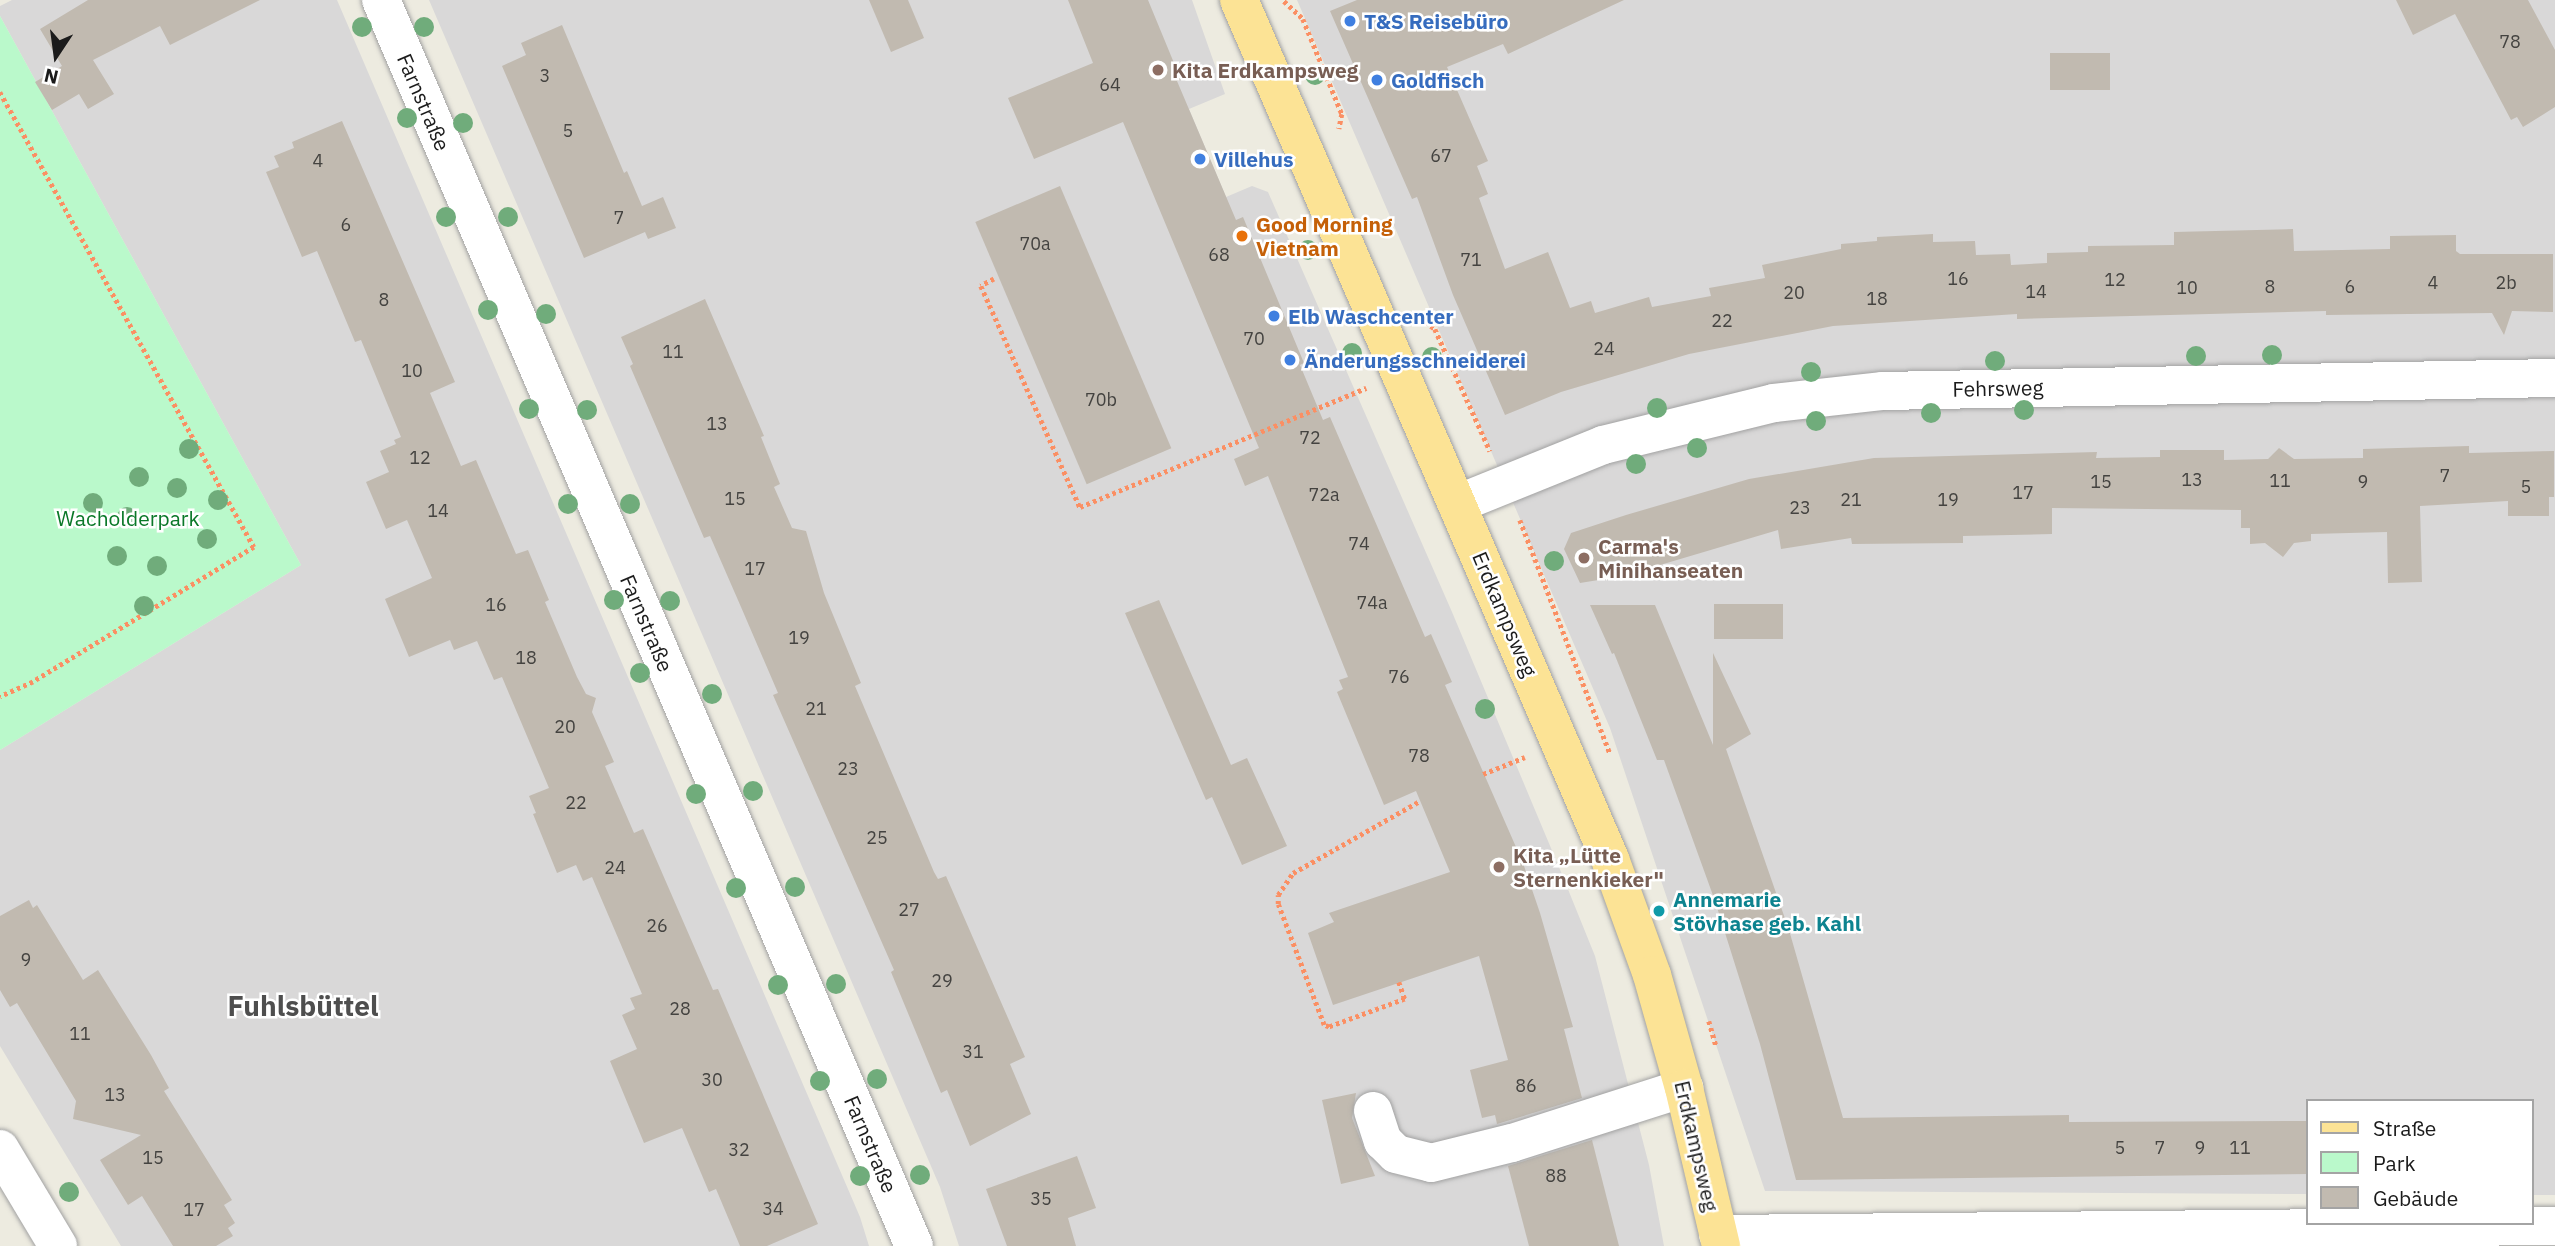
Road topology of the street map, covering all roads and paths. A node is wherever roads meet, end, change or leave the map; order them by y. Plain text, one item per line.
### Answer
1 (381, 0) edge
2 (1239, 0) edge
3 (1284, 0) edge
4 (0, 92) edge
5 (1344, 141) dead end
6 (993, 279) dead end
7 (1414, 304) dead end
8 (1402, 373) junction
9 (2555, 378) edge
10 (1490, 452) dead end
11 (1457, 503) junction
12 (0, 697) edge
13 (1420, 801) dead end
14 (1399, 982) dead end
15 (1684, 1088) junction
16 (1373, 1111) dead end
17 (0, 1149) edge
18 (2555, 1226) edge
19 (1719, 1240) edge
20 (58, 1246) edge
21 (914, 1246) edge

1 - 21 street, Farnstraße
2 - 8 main road, Erdkampsweg
3 - 5 path
4 - 12 path
6 - 8 path
7 - 10 path
8 - 11 main road, Erdkampsweg
9 - 11 street, Fehrsweg
11 - 15 main road, Erdkampsweg
13 - 14 path
15 - 16 street
15 - 19 main road, Erdkampsweg
17 - 20 street
18 - 19 street

